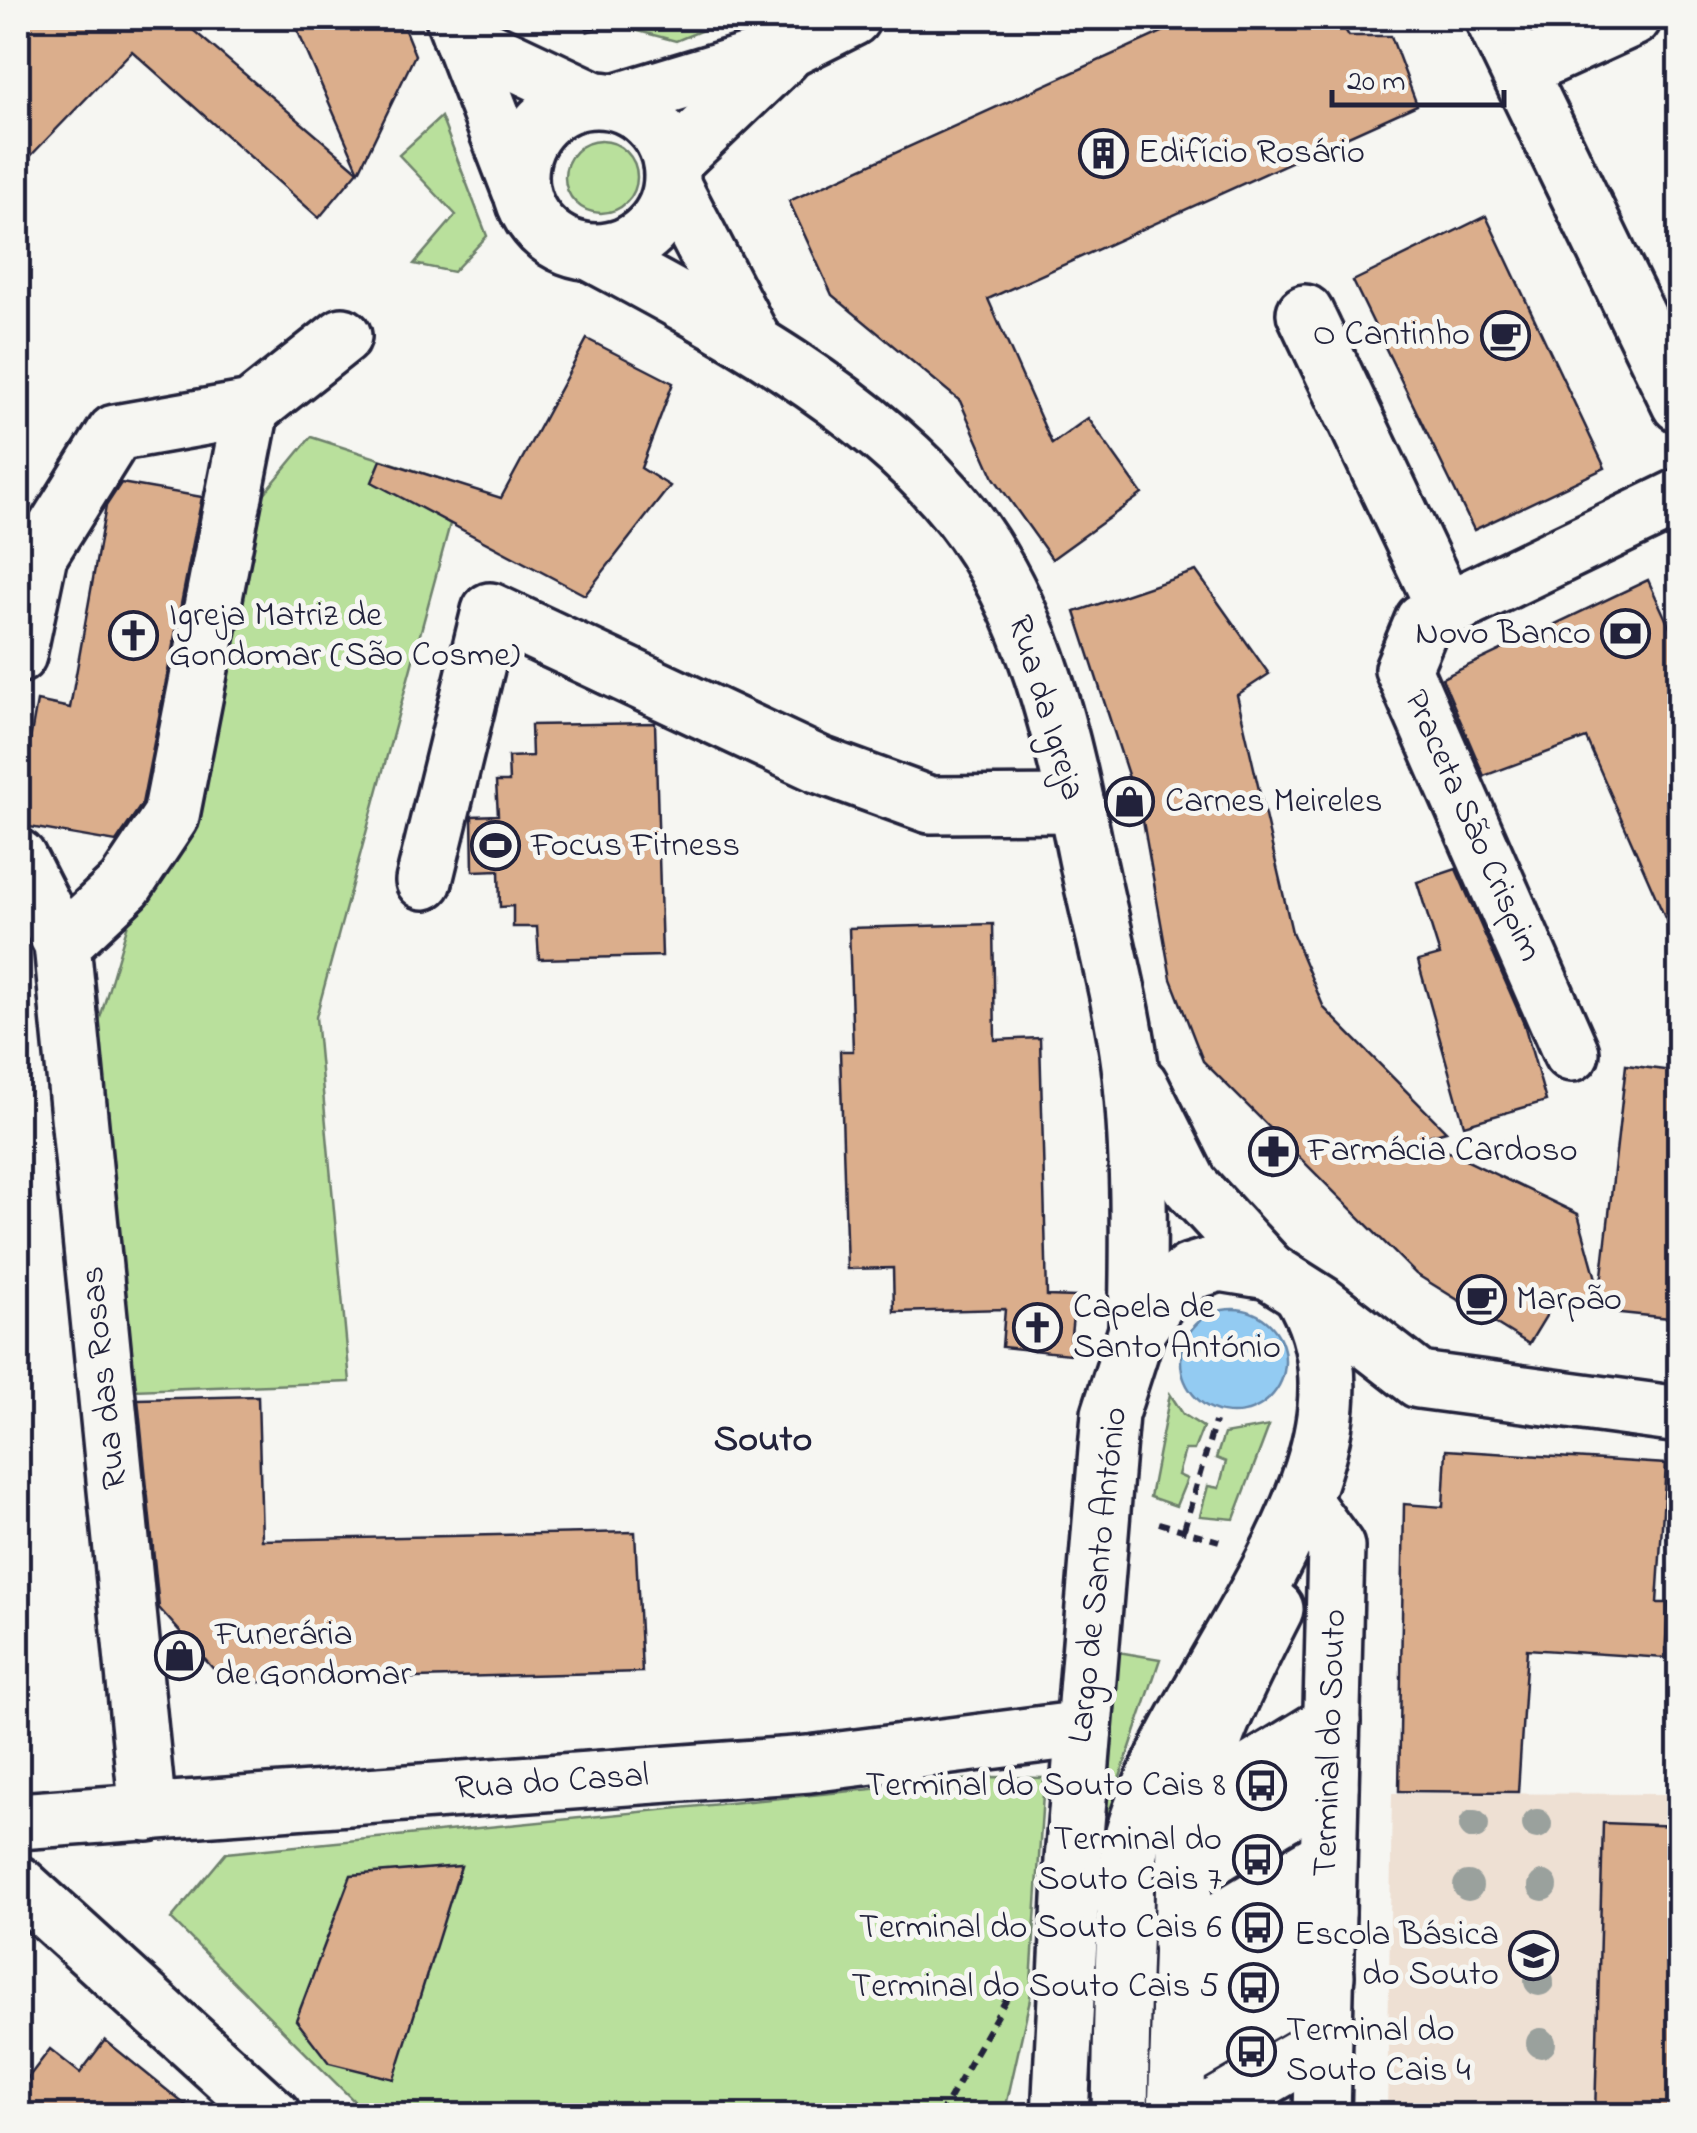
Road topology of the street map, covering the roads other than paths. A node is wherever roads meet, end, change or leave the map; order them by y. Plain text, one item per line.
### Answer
1 (852, 18) edge
2 (1495, 18) edge
3 (1633, 18) edge
4 (457, 27) edge
5 (788, 50) junction
6 (1518, 70) junction
7 (604, 101) junction
8 (671, 174) junction
9 (520, 189) junction
10 (592, 253) junction
11 (1305, 313) dead end
12 (343, 336) dead end
13 (752, 338) junction
14 (1680, 404) edge
15 (252, 409) junction
16 (1680, 496) edge
17 (1446, 610) junction
18 (18, 655) edge
19 (1076, 804) junction
20 (18, 858) edge
21 (424, 880) dead end
22 (62, 944) junction
23 (1571, 1054) dead end
24 (1130, 1065) junction
25 (1285, 1282) junction
26 (1137, 1330) junction
27 (1680, 1415) edge
28 (1304, 1502) junction
29 (1272, 1559) junction
30 (1332, 1722) junction
31 (1084, 1729) junction
32 (1330, 1786) junction
33 (1192, 1808) junction
34 (148, 1813) junction
35 (18, 1821) edge
36 (1328, 1856) junction
37 (1184, 1874) junction
38 (18, 1884) edge
39 (1327, 1913) junction
40 (1181, 1944) junction
41 (1326, 1976) junction
42 (1179, 2003) junction
43 (1324, 2044) junction
44 (1178, 2062) junction
45 (1319, 2114) edge
46 (273, 2116) edge
47 (1060, 2116) edge
48 (1120, 2116) edge
49 (1176, 2116) edge
50 (1200, 2116) edge

1 - 5 street
2 - 6 street
3 - 6 street
4 - 7 street
4 - 9 street
5 - 7 street
5 - 8 street
6 - 14 street
7 - 8 street
7 - 9 street
8 - 10 street
8 - 13 street, Rua da Igreja
9 - 10 street
10 - 13 street, Rua da Igreja
11 - 17 street
12 - 15 street
13 - 19 street, Rua da Igreja
15 - 18 street
15 - 22 street
16 - 17 street, Praceta São Crispim
17 - 23 street, Praceta São Crispim
19 - 21 street
19 - 24 street, Rua da Igreja
20 - 22 street
22 - 34 street, Rua das Rosas
24 - 25 street, Rua da Igreja
24 - 26 street, Rua da Igreja
25 - 26 street, Largo de Santo António
25 - 27 street
25 - 28 street
26 - 31 street, Largo de Santo António
28 - 29 street
28 - 30 street, Terminal do Souto
29 - 33 street, Terminal do Souto
29 - 48 street
30 - 32 street, Terminal do Souto
30 - 33 street
31 - 34 street, Rua do Casal
31 - 47 street, Largo de Santo António
32 - 36 street, Terminal do Souto
32 - 37 street
33 - 37 street, Terminal do Souto
34 - 35 street, Rua do Casal
36 - 39 street, Terminal do Souto
36 - 40 street
37 - 40 street, Terminal do Souto
38 - 46 street
39 - 41 street, Terminal do Souto
39 - 42 street
40 - 42 street, Terminal do Souto
41 - 43 street, Terminal do Souto
41 - 44 street
42 - 44 street, Terminal do Souto
43 - 45 street, Terminal do Souto
43 - 50 street
44 - 49 street, Terminal do Souto

